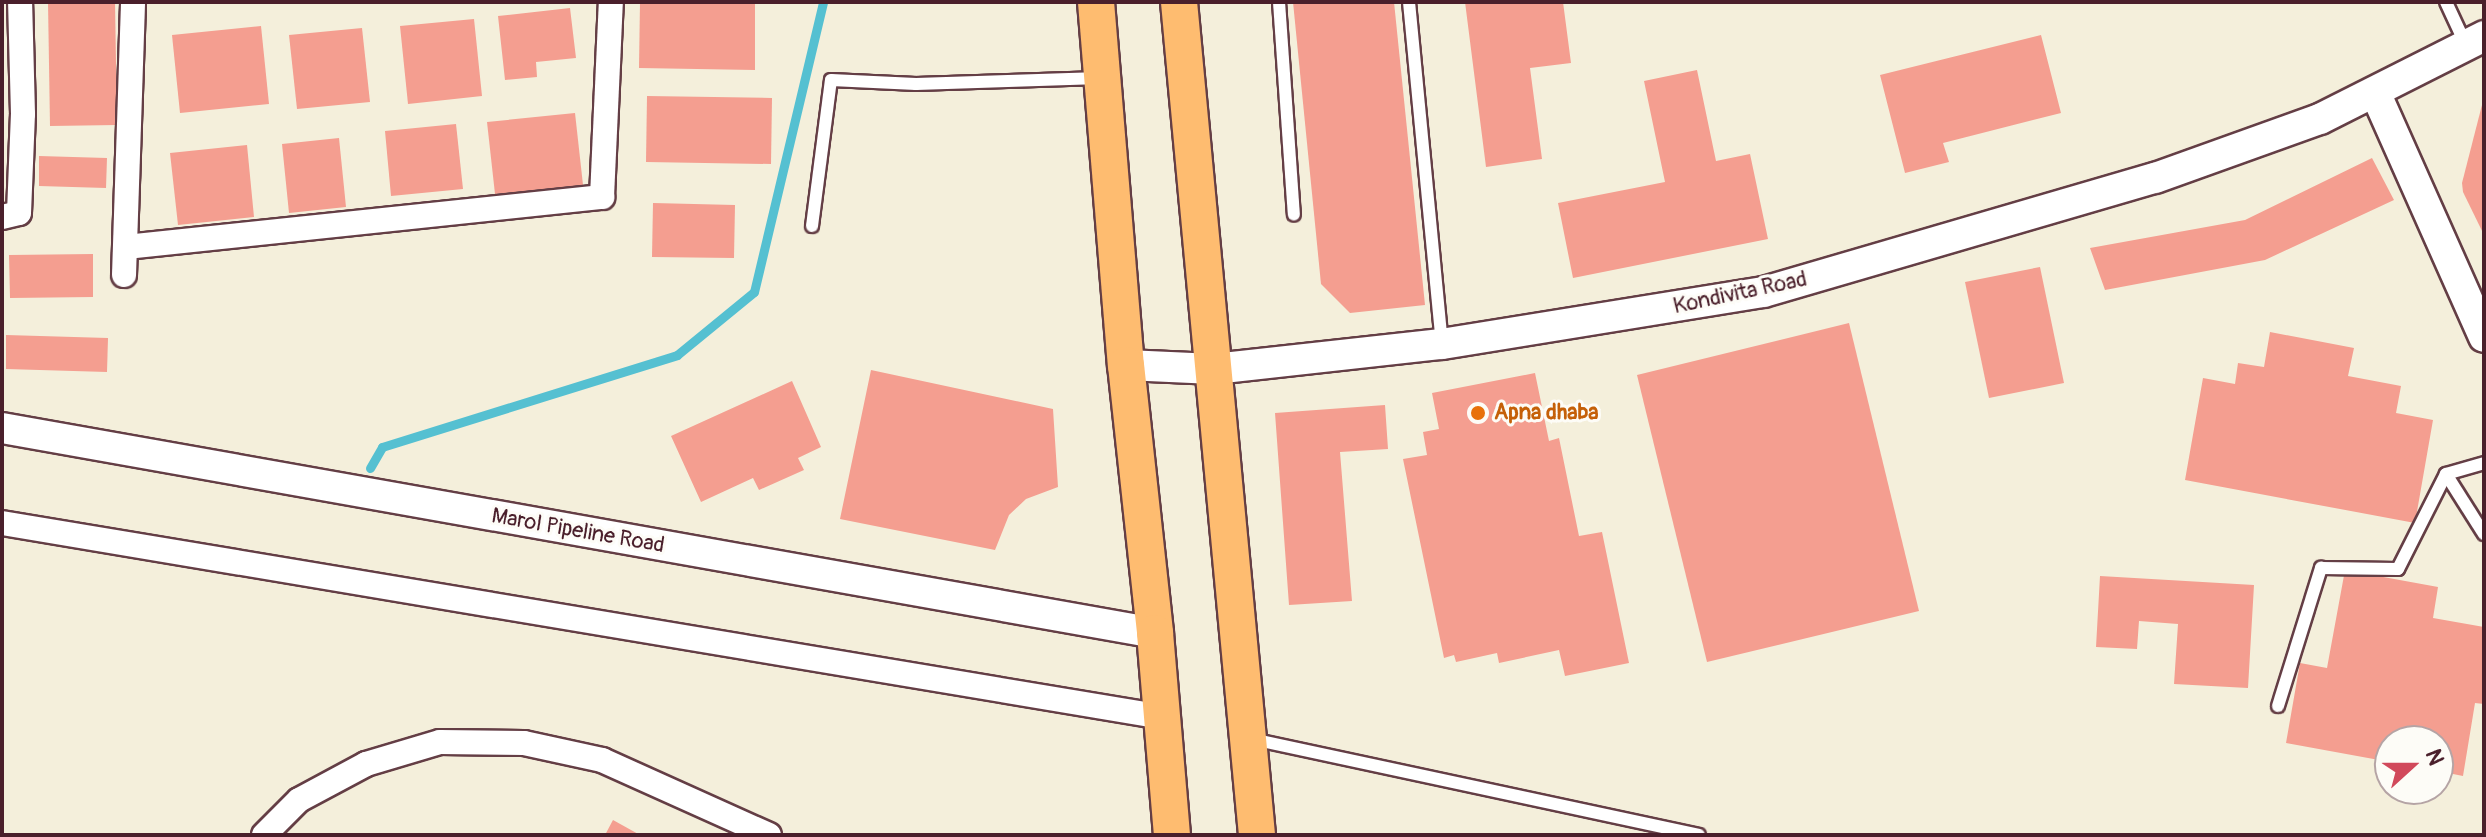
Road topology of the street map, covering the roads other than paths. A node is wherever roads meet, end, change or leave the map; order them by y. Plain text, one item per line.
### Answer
1 (20, 2) edge
2 (133, 2) edge
3 (611, 2) edge
4 (1096, 2) edge
5 (1179, 2) edge
6 (1279, 2) edge
7 (1409, 2) edge
8 (2446, 2) edge
9 (2475, 40) edge
10 (1103, 78) junction
11 (2375, 92) junction
12 (1294, 214) dead end
13 (2, 217) edge
14 (812, 226) dead end
15 (126, 247) junction
16 (124, 275) dead end
17 (2484, 337) edge
18 (1442, 344) junction
19 (1126, 365) junction
20 (1214, 369) junction
21 (2, 428) edge
22 (2484, 463) edge
23 (2446, 474) junction
24 (2, 523) edge
25 (2484, 534) edge
26 (1155, 633) junction
27 (2278, 706) dead end
28 (1162, 717) junction
29 (1248, 738) junction
30 (264, 835) edge
31 (769, 835) edge
32 (1172, 835) edge
33 (1257, 835) edge
34 (1699, 835) edge

1 - 13 street
2 - 15 street
3 - 15 street
4 - 10 main road
5 - 20 main road
6 - 12 lane
7 - 18 lane
8 - 9 lane
9 - 11 street, Kondivita Road
10 - 14 lane
10 - 19 main road
11 - 17 street
11 - 18 street, Kondivita Road
15 - 16 street
18 - 20 street, Kondivita Road
19 - 20 street, Kondivita Road
19 - 26 main road
20 - 29 main road
21 - 26 street, Marol Pipeline Road
22 - 23 lane
23 - 25 lane
23 - 27 lane
24 - 28 street
26 - 28 main road
28 - 32 main road
29 - 33 main road
29 - 34 lane
30 - 31 street

